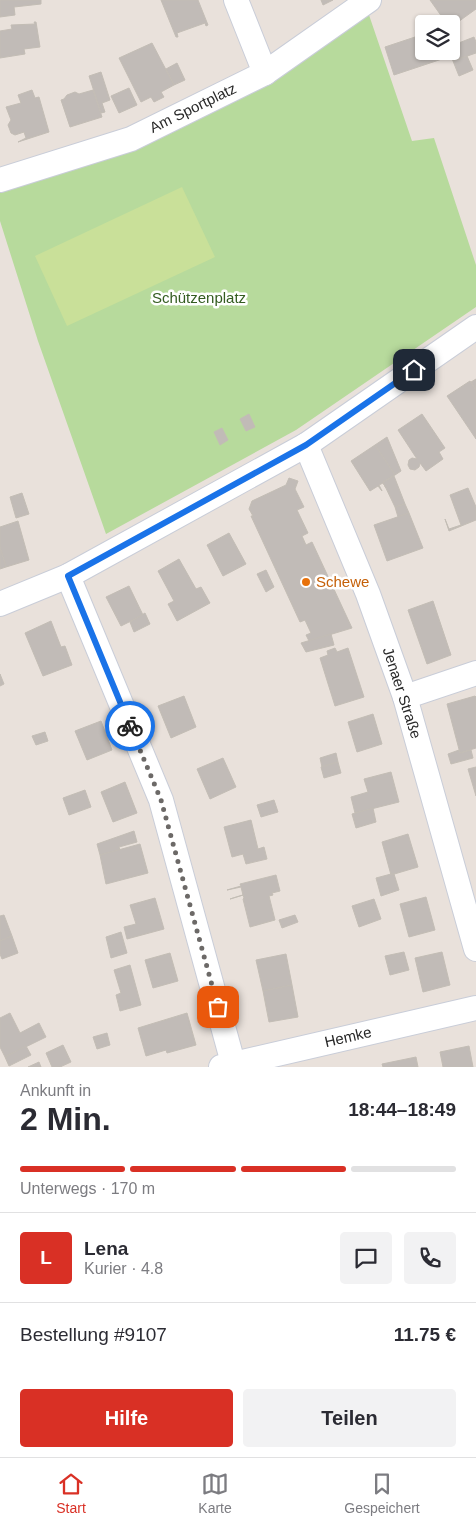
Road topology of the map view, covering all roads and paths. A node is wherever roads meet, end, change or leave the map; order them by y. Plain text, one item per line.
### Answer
1 (236, 0) edge
2 (369, 0) edge
3 (265, 73) junction
4 (0, 180) edge
5 (476, 327) edge
6 (306, 445) junction
7 (68, 576) junction
8 (0, 604) edge
9 (476, 673) edge
10 (405, 696) junction
11 (476, 948) edge
12 (476, 1008) edge
13 (227, 1065) edge

1 - 3 street
2 - 3 street, Am Sportplatz
3 - 4 street, Am Sportplatz
5 - 6 street
6 - 7 street
6 - 10 street, Jenaer Straße
7 - 8 street
7 - 13 street
9 - 10 street
10 - 11 street, Jenaer Straße
12 - 13 street, Hemke

